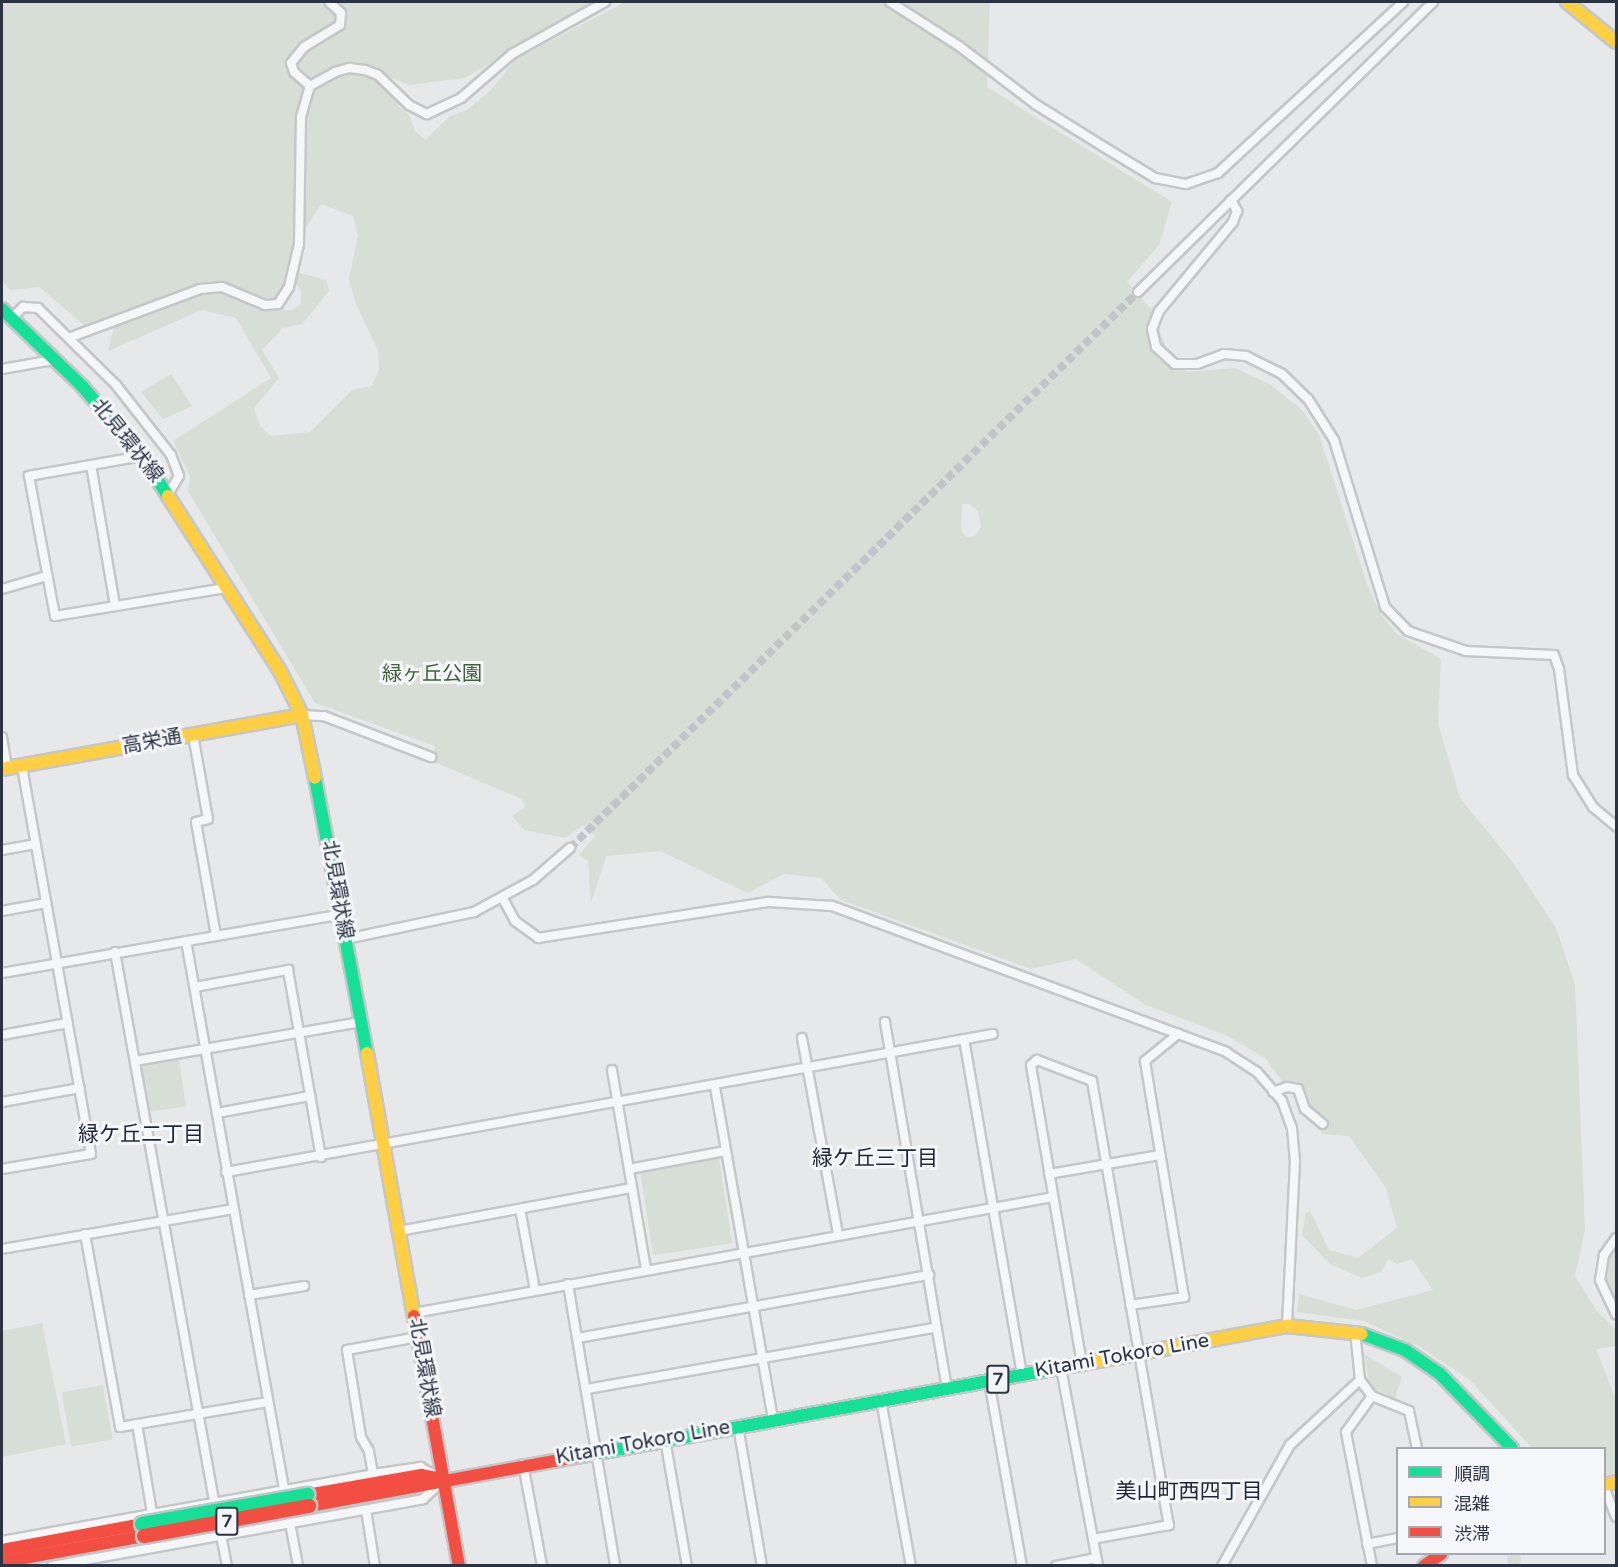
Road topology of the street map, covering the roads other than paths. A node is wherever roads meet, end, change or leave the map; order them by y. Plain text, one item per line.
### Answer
1 (329, 2) edge
2 (605, 2) edge
3 (890, 2) edge
4 (1402, 2) edge
5 (1433, 2) edge
6 (1567, 2) edge
7 (1617, 42) edge
8 (310, 86) junction
9 (1231, 200) junction
10 (1138, 292) tunnel mouth
11 (7, 313) edge
12 (71, 337) junction
13 (53, 360) junction
14 (2, 369) edge
15 (142, 456) junction
16 (91, 465) junction
17 (168, 494) junction
18 (47, 576) junction
19 (226, 588) junction
20 (2, 589) edge
21 (115, 605) junction
22 (302, 716) junction
23 (193, 735) junction
24 (2, 737) edge
25 (431, 757) dead end
26 (22, 765) junction
27 (4, 769) edge
28 (1617, 826) edge
29 (35, 844) junction
30 (570, 848) tunnel mouth
31 (2, 850) edge
32 (503, 899) junction
33 (46, 903) junction
34 (2, 911) edge
35 (342, 914) junction
36 (216, 935) junction
37 (346, 939) junction
38 (186, 941) junction
39 (115, 952) junction
40 (57, 963) junction
41 (2, 973) edge
42 (195, 987) junction
43 (361, 1022) junction
44 (885, 1022) dead end
45 (68, 1023) junction
46 (299, 1033) junction
47 (993, 1034) dead end
48 (1178, 1034) junction
49 (2, 1035) edge
50 (802, 1038) dead end
51 (964, 1039) junction
52 (206, 1048) junction
53 (889, 1053) junction
54 (135, 1060) junction
55 (807, 1067) junction
56 (612, 1070) dead end
57 (715, 1087) junction
58 (80, 1088) junction
59 (1274, 1092) junction
60 (310, 1096) junction
61 (2, 1102) edge
62 (618, 1104) junction
63 (217, 1113) junction
64 (1323, 1124) dead end
65 (384, 1146) junction
66 (725, 1151) junction
67 (1160, 1155) junction
68 (321, 1157) junction
69 (1106, 1164) junction
70 (2, 1169) edge
71 (629, 1169) junction
72 (226, 1172) junction
73 (1050, 1174) junction
74 (632, 1188) junction
75 (1053, 1197) junction
76 (993, 1207) junction
77 (233, 1209) junction
78 (520, 1209) junction
79 (162, 1221) junction
80 (920, 1221) junction
81 (399, 1231) junction
82 (85, 1234) junction
83 (838, 1235) junction
84 (1617, 1238) edge
85 (2, 1249) edge
86 (743, 1253) junction
87 (646, 1269) junction
88 (929, 1275) junction
89 (568, 1284) junction
90 (304, 1286) dead end
91 (535, 1290) junction
92 (249, 1295) junction
93 (1130, 1305) junction
94 (754, 1306) junction
95 (414, 1313) junction
96 (1617, 1314) edge
97 (1287, 1326) junction
98 (937, 1327) junction
99 (1355, 1331) junction
100 (418, 1337) junction
101 (578, 1338) junction
102 (1138, 1354) junction
103 (762, 1358) junction
104 (1082, 1364) junction
105 (1061, 1368) junction
106 (1022, 1375) junction
107 (1360, 1380) junction
108 (989, 1381) junction
109 (947, 1388) junction
110 (587, 1389) junction
111 (1372, 1396) junction
112 (881, 1400) junction
113 (268, 1402) junction
114 (198, 1414) junction
115 (773, 1420) junction
116 (137, 1424) junction
117 (738, 1426) junction
118 (665, 1439) junction
119 (1417, 1447) edge
120 (1510, 1447) edge
121 (596, 1451) junction
122 (524, 1464) junction
123 (374, 1474) junction
124 (444, 1479) junction
125 (284, 1489) junction
126 (1606, 1489) edge
127 (214, 1502) junction
128 (366, 1510) junction
129 (1617, 1517) edge
130 (146, 1524) junction
131 (291, 1525) junction
132 (222, 1538) junction
133 (1396, 1538) edge
134 (1093, 1539) junction
135 (2, 1541) edge
136 (1367, 1544) junction
137 (2, 1550) edge
138 (1440, 1555) edge
139 (2, 1562) edge
140 (1097, 1562) edge
141 (52, 1566) edge
142 (227, 1566) edge
143 (298, 1566) edge
144 (375, 1566) edge
145 (459, 1566) edge
146 (542, 1566) edge
147 (615, 1566) edge
148 (687, 1566) edge
149 (762, 1566) edge
150 (911, 1566) edge
151 (1022, 1566) edge
152 (1056, 1566) edge
153 (1222, 1566) edge
154 (1372, 1566) edge
155 (1424, 1566) edge

1 - 8 street
2 - 8 street
3 - 4 street
5 - 9 street
6 - 7 main road
8 - 12 street
9 - 10 street
9 - 28 street
11 - 12 street
11 - 13 main road, 北見環状線
12 - 17 street
13 - 14 street
13 - 15 main road, 北見環状線
15 - 16 street
15 - 17 main road, 北見環状線
16 - 18 street
16 - 21 street
17 - 19 main road, 北見環状線
18 - 20 street
18 - 21 street
19 - 21 street
19 - 22 main road, 北見環状線
22 - 23 main road, 高栄通
22 - 25 street
22 - 35 main road, 北見環状線
23 - 26 main road, 高栄通
23 - 36 street
24 - 27 street
26 - 27 main road, 高栄通
26 - 29 street
29 - 31 street
29 - 33 street
30 - 32 street
32 - 37 street
32 - 48 street
33 - 34 street
33 - 40 street
35 - 36 street
35 - 37 main road, 北見環状線
36 - 38 street
37 - 43 main road, 北見環状線
38 - 39 street
38 - 42 street
39 - 40 street
39 - 54 street
40 - 41 street
40 - 45 street
42 - 46 street
42 - 52 street
43 - 46 street
43 - 65 main road, 北見環状線
44 - 53 street
45 - 49 street
45 - 58 street
46 - 52 street
46 - 60 street
47 - 51 street
48 - 59 street
48 - 67 street
50 - 55 street
51 - 53 street
51 - 76 street
52 - 54 street
52 - 63 street
53 - 55 street
53 - 80 street
54 - 79 street
55 - 57 street
55 - 83 street
56 - 62 street
57 - 62 street
57 - 66 street
58 - 61 street
58 - 70 street
59 - 64 street
59 - 97 street
60 - 63 street
60 - 68 street
62 - 65 street
62 - 71 street
63 - 72 street
65 - 68 street
65 - 81 main road, 北見環状線
66 - 71 street
66 - 86 street
67 - 69 street
67 - 93 street
68 - 72 street
69 - 73 street
69 - 73 street
69 - 93 street
71 - 74 street
72 - 77 street
73 - 75 street
74 - 78 street
74 - 87 street
75 - 76 street
75 - 104 street
76 - 80 street
76 - 106 street
77 - 79 street
77 - 92 street
78 - 81 street
78 - 91 street
79 - 82 street
79 - 114 street
80 - 83 street
80 - 88 street
81 - 95 main road, 北見環状線
82 - 85 street
82 - 116 street
83 - 86 street
84 - 96 street
86 - 87 street
86 - 94 street
87 - 89 street
88 - 94 street
88 - 98 street
89 - 91 street
89 - 101 street
90 - 92 street
91 - 95 street
92 - 113 street
93 - 102 street
94 - 101 street
94 - 103 street
95 - 100 main road, 北見環状線
97 - 99 main road, Kitami Tokoro Line / 7
97 - 102 main road, Kitami Tokoro Line / 7
98 - 103 street
98 - 109 street
99 - 107 street
99 - 120 main road, Kitami Tokoro Line / 7
100 - 123 street
100 - 124 main road, 北見環状線
101 - 110 street
102 - 104 main road, Kitami Tokoro Line / 7
102 - 134 street
103 - 110 street
103 - 115 street
104 - 105 main road, Kitami Tokoro Line / 7
105 - 106 main road, Kitami Tokoro Line / 7
105 - 134 street
106 - 108 main road, Kitami Tokoro Line / 7
107 - 111 street
107 - 153 street
108 - 109 main road, Kitami Tokoro Line / 7
108 - 151 street
109 - 112 main road, Kitami Tokoro Line / 7
110 - 121 street
111 - 119 street
111 - 136 street
112 - 115 main road, Kitami Tokoro Line / 7
112 - 150 street
113 - 114 street
113 - 125 street
114 - 116 street
114 - 127 street
115 - 117 main road, Kitami Tokoro Line / 7
116 - 130 street
117 - 118 main road, Kitami Tokoro Line / 7
117 - 149 street
118 - 121 main road, Kitami Tokoro Line / 7
118 - 148 street
121 - 122 main road, Kitami Tokoro Line / 7
121 - 147 street
122 - 124 main road, Kitami Tokoro Line / 7
122 - 146 street
123 - 124 street
123 - 125 street
124 - 128 street
124 - 130 main road, Kitami Tokoro Line / 7, bridge
124 - 145 main road, 北見環状線
125 - 127 street
125 - 131 street
126 - 129 street
127 - 130 street
127 - 132 street
128 - 131 street
128 - 144 street
130 - 135 street
130 - 137 main road, Kitami Tokoro Line / 7
130 - 139 main road, Kitami Tokoro Line / 7
131 - 132 street
131 - 143 street
132 - 141 street
132 - 142 street
133 - 136 street
134 - 140 street
136 - 154 street
138 - 155 main road
140 - 152 street

